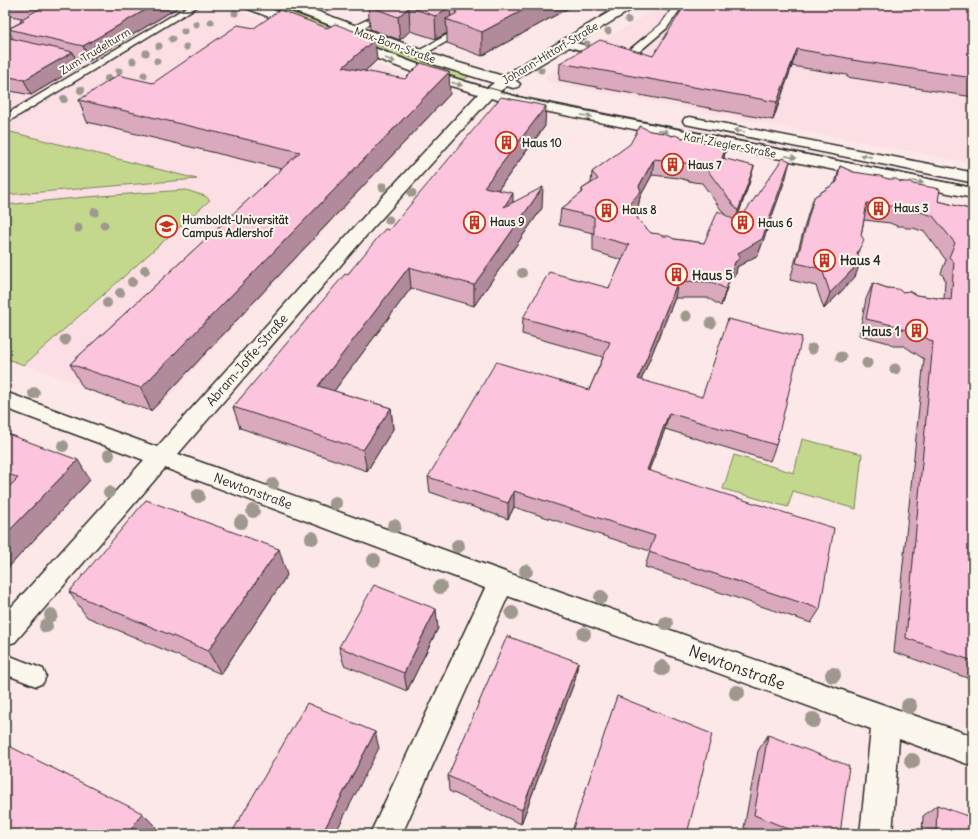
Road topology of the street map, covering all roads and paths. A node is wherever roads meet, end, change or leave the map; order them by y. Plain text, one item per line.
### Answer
1 (196, 5) edge
2 (250, 5) edge
3 (289, 5) edge
4 (404, 5) edge
5 (608, 5) edge
6 (661, 5) edge
7 (626, 7) edge
8 (310, 28) edge
9 (353, 29) junction
10 (452, 35) edge
11 (339, 39) edge
12 (566, 43) junction
13 (418, 54) junction
14 (78, 63) edge
15 (93, 66) junction
16 (494, 88) junction
17 (528, 89) dead end
18 (7, 118) dead end
19 (678, 119) dead end
20 (973, 177) edge
21 (973, 193) edge
22 (5, 400) edge
23 (160, 457) junction
24 (502, 582) junction
25 (5, 633) edge
26 (5, 664) edge
27 (36, 676) dead end
28 (886, 720) junction
29 (973, 751) edge
30 (386, 834) edge
31 (876, 834) edge

1 - 15 lane, Zum Trudelturm
2 - 8 street
3 - 9 street, Max-Born-Straße
4 - 9 lane
5 - 7 lane
6 - 12 lane
7 - 12 street, Johann-Hittorf-Straße
9 - 13 street, Max-Born-Straße
10 - 13 lane
11 -> 16 street, Max-Born-Straße
12 - 16 street, Johann-Hittorf-Straße
13 - 16 street, Max-Born-Straße
14 - 15 lane
15 - 18 lane, Zum Trudelturm
16 - 17 street
16 -> 21 street, Karl-Ziegler-Straße
16 - 23 street, Abram-Joffe-Straße
20 -> 19 street, Karl-Ziegler-Straße
22 - 23 street, Newtonstraße
23 - 24 street, Newtonstraße
23 - 25 street, Abram-Joffe-Straße
24 - 28 street, Newtonstraße
24 - 30 street
26 - 27 lane
28 - 29 street, Newtonstraße
28 - 31 street

